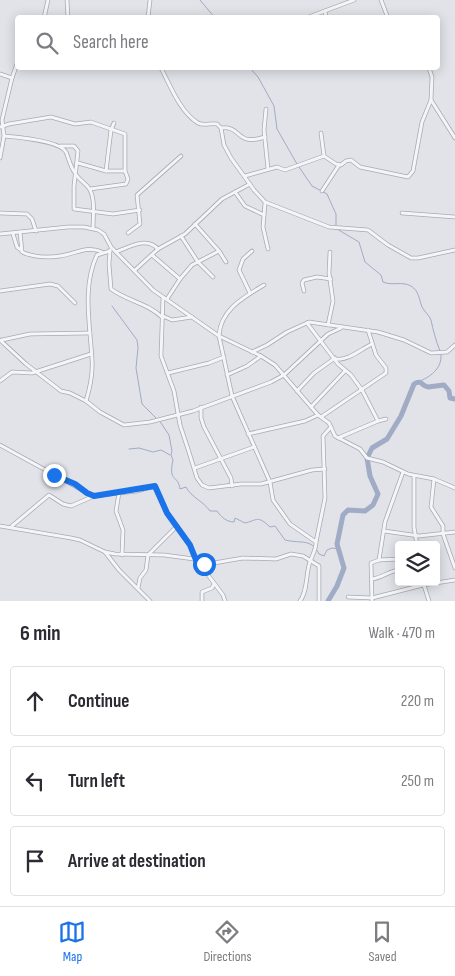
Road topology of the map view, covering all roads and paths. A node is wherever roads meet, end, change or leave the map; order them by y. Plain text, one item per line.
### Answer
1 (48, 0) edge
2 (68, 0) edge
3 (150, 0) edge
4 (354, 0) edge
5 (381, 0) edge
6 (325, 11) junction
7 (45, 15) edge
8 (68, 15) edge
9 (148, 15) edge
10 (313, 15) edge
11 (326, 15) edge
12 (387, 15) edge
13 (15, 70) edge
14 (162, 70) edge
15 (430, 70) edge
16 (0, 74) edge
17 (12, 78) junction
18 (431, 100) junction
19 (266, 109) dead end
20 (1, 120) edge
21 (114, 123) dead end
22 (1, 126) edge
23 (221, 128) junction
24 (111, 130) junction
25 (321, 133) dead end
26 (4, 136) junction
27 (265, 137) junction
28 (455, 138) edge
29 (60, 146) dead end
30 (182, 156) dead end
31 (324, 156) junction
32 (0, 158) edge
33 (78, 163) junction
34 (339, 165) junction
35 (268, 169) junction
36 (125, 170) junction
37 (106, 171) junction
38 (75, 174) junction
39 (245, 176) junction
40 (250, 184) junction
41 (90, 188) junction
42 (322, 191) dead end
43 (235, 192) junction
44 (265, 202) junction
45 (140, 210) junction
46 (93, 212) junction
47 (402, 212) dead end
48 (0, 213) edge
49 (264, 215) junction
50 (455, 217) edge
51 (195, 224) junction
52 (93, 228) junction
53 (36, 231) junction
54 (20, 232) junction
55 (128, 233) dead end
56 (0, 234) edge
57 (13, 234) junction
58 (181, 236) junction
59 (110, 249) junction
60 (268, 249) dead end
61 (21, 250) junction
62 (158, 250) junction
63 (455, 250) edge
64 (219, 251) junction
65 (252, 251) dead end
66 (103, 252) junction
67 (116, 252) junction
68 (330, 252) dead end
69 (152, 255) junction
70 (198, 262) junction
71 (226, 262) dead end
72 (135, 270) junction
73 (213, 277) dead end
74 (180, 279) junction
75 (331, 279) junction
76 (264, 285) dead end
77 (304, 290) dead end
78 (0, 291) edge
79 (250, 293) junction
80 (165, 298) junction
81 (75, 304) dead end
82 (163, 317) junction
83 (192, 317) junction
84 (307, 323) junction
85 (328, 325) junction
86 (341, 328) junction
87 (368, 330) junction
88 (90, 333) junction
89 (219, 336) junction
90 (0, 340) edge
91 (321, 341) junction
92 (372, 344) junction
93 (455, 345) edge
94 (252, 352) junction
95 (92, 354) junction
96 (261, 356) junction
97 (224, 357) junction
98 (335, 358) junction
99 (345, 371) junction
100 (37, 372) junction
101 (168, 374) junction
102 (284, 374) junction
103 (227, 375) junction
104 (0, 381) edge
105 (362, 390) junction
106 (297, 391) junction
107 (232, 396) junction
108 (86, 401) junction
109 (311, 407) junction
110 (201, 408) junction
111 (179, 415) junction
112 (319, 416) junction
113 (386, 419) dead end
114 (378, 421) junction
115 (330, 427) junction
116 (248, 434) junction
117 (338, 438) junction
118 (0, 446) edge
119 (254, 447) junction
120 (220, 459) junction
121 (195, 468) junction
122 (325, 469) junction
123 (403, 472) junction
124 (414, 476) junction
125 (434, 479) junction
126 (270, 482) junction
127 (232, 486) junction
128 (455, 488) edge
129 (119, 493) junction
130 (94, 496) junction
131 (0, 526) edge
132 (11, 526) junction
133 (177, 526) junction
134 (383, 531) junction
135 (455, 532) edge
136 (443, 534) junction
137 (416, 535) junction
138 (417, 541) edge
139 (316, 542) junction
140 (105, 552) junction
141 (148, 554) junction
142 (122, 555) junction
143 (395, 559) edge
144 (310, 560) junction
145 (379, 560) junction
146 (454, 561) edge
147 (197, 562) junction
148 (455, 568) edge
149 (395, 571) edge
150 (371, 579) junction
151 (455, 580) edge
152 (440, 581) edge
153 (214, 584) junction
154 (414, 586) edge
155 (424, 586) edge
156 (138, 588) junction
157 (348, 597) dead end
158 (372, 600) edge
159 (150, 601) edge
160 (202, 601) edge
161 (225, 601) edge
162 (300, 601) edge
163 (319, 601) edge
164 (429, 601) edge

1 - 7 street
2 - 8 street
3 - 9 street
4 - 6 street
5 - 12 street
6 - 10 street
6 - 11 street
13 - 17 street
14 - 23 street
15 - 18 street
16 - 17 street
17 - 20 street
18 - 28 street
18 - 34 street
19 - 27 street
20 - 22 street
21 - 24 street
22 - 24 street
22 - 26 street
23 - 27 street
23 - 39 street
24 - 36 street
24 - 37 street
25 - 31 street
26 - 32 street
26 - 38 street
27 - 35 street
29 - 33 street
30 - 45 street
31 - 34 street
31 - 35 street
33 - 37 street
33 - 38 street
34 - 42 street
35 - 39 street
36 - 37 street
36 - 41 street
38 - 41 street
38 - 46 street
39 - 40 street
40 - 43 street
40 - 44 street
41 - 46 street
43 - 49 street
43 - 51 street
44 - 49 street
44 - 63 street
45 - 46 street
45 - 55 street
46 - 52 street
47 - 50 street
48 - 53 street
49 - 60 street
51 - 58 street
51 - 64 street
52 - 53 street
52 - 59 street
53 - 54 street
54 - 57 street
54 - 61 street
56 - 57 street
57 - 61 street
58 - 62 street
58 - 70 street
59 - 66 street
59 - 67 street
59 - 82 street
61 - 66 street
62 - 67 street
62 - 69 street
64 - 70 street
64 - 71 street
65 - 79 street
66 - 88 street
67 - 72 street
68 - 75 street
69 - 72 street
69 - 74 street
70 - 73 street
70 - 74 street
72 - 80 street
74 - 80 street
75 - 77 street
75 - 85 street
76 - 79 street
78 - 81 street
79 - 89 street
80 - 82 street
80 - 83 street
82 - 83 street
82 - 101 street
83 - 89 street
84 - 85 street
84 - 91 street
84 - 94 street
85 - 86 street
86 - 87 street
86 - 91 street
87 - 92 street
87 - 93 street
88 - 90 street
88 - 95 street
89 - 94 street
89 - 97 street
90 - 100 street
91 - 98 street
91 - 102 street
92 - 98 street
92 - 105 street
94 - 96 street
95 - 100 street
95 - 108 street
96 - 102 street
96 - 103 street
97 - 101 street
97 - 103 street
98 - 99 street
98 - 106 street
99 - 105 street
99 - 109 street
100 - 104 street
100 - 108 street
101 - 111 street
102 - 106 street
102 - 107 street
103 - 107 street
105 - 112 street
105 - 114 street
106 - 109 street
107 - 110 street
107 - 116 street
108 - 111 street
109 - 112 street
110 - 111 street
110 - 120 street
111 - 121 street
112 - 115 street
112 - 116 street
113 - 114 street
114 - 117 street
115 - 117 street
115 - 122 street
116 - 119 street
117 - 123 street
118 - 130 street
119 - 120 street
119 - 126 street
120 - 121 street
120 - 127 street
121 - 127 street
122 - 126 street
122 - 139 street
123 - 124 street
123 - 134 street
124 - 125 street
124 - 137 street
125 - 128 street
125 - 136 street
126 - 127 street
126 - 139 street
129 - 130 street
129 - 133 street
129 - 142 street
130 - 132 street
131 - 132 street
132 - 140 street
133 - 141 street
133 - 147 street
134 - 137 street
134 - 145 street
135 - 136 street
136 - 137 street
136 - 146 street
137 - 138 street
139 - 144 street
140 - 142 street
140 - 156 street
141 - 142 street
141 - 147 street
141 - 156 street
143 - 145 street
144 - 147 street
144 - 162 street
144 - 163 street
145 - 150 street
146 - 148 street
147 - 153 street
149 - 150 street
150 - 158 street
151 - 152 street
153 - 160 street
153 - 161 street
154 - 158 street
155 - 164 street
156 - 159 street
157 - 158 street

